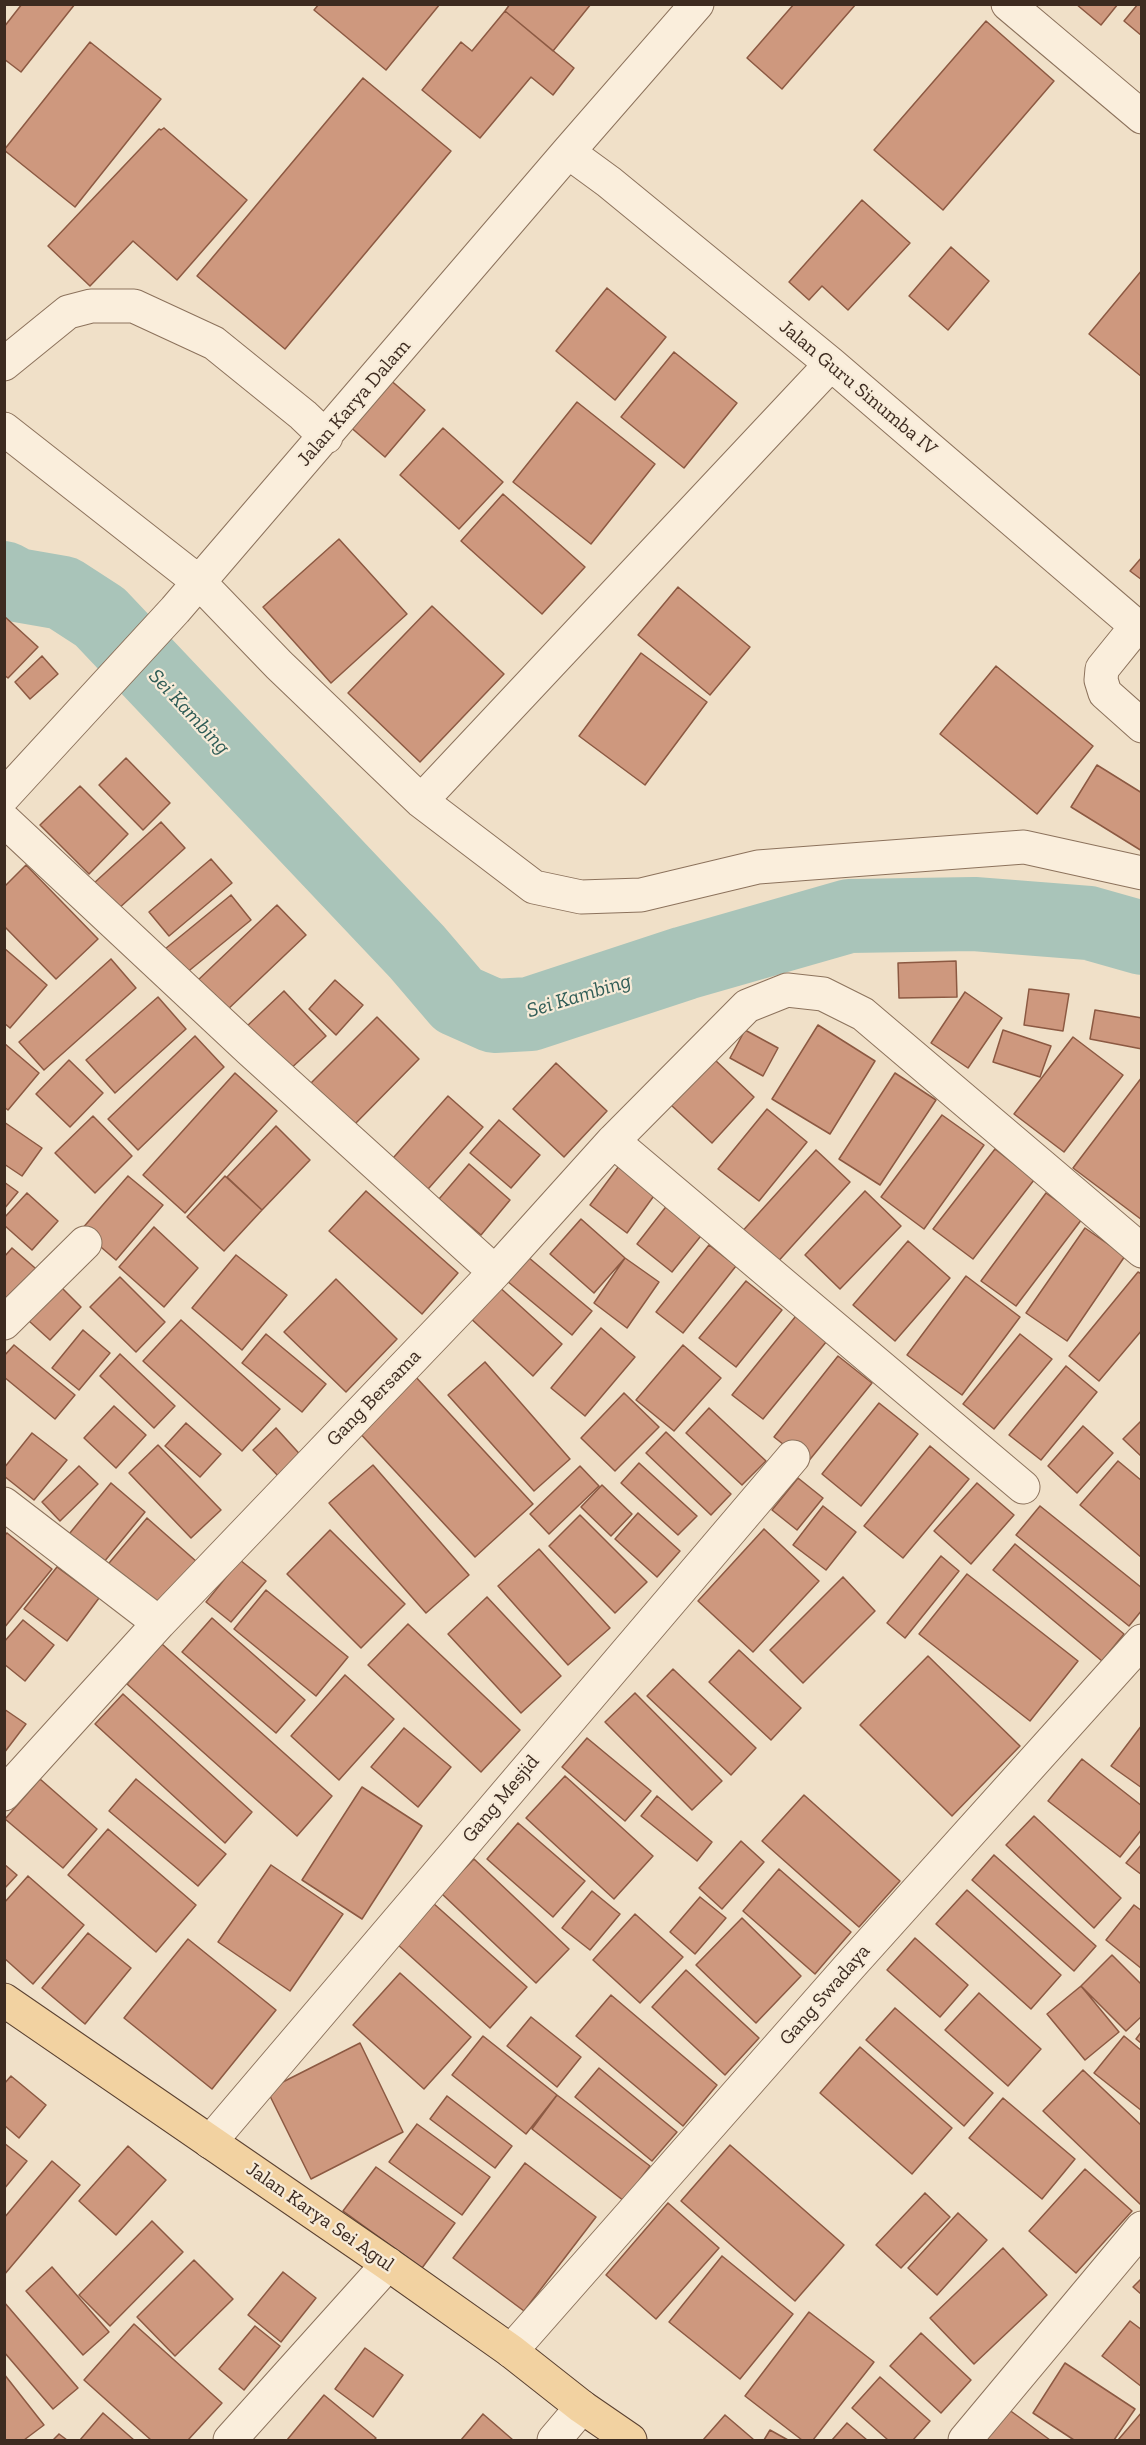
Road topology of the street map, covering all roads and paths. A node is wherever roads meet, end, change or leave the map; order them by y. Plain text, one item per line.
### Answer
1 (698, 4) edge
2 (1008, 4) edge
3 (1142, 117) edge
4 (568, 152) junction
5 (4, 364) edge
6 (831, 364) junction
7 (4, 429) edge
8 (326, 437) junction
9 (199, 582) junction
10 (1139, 629) edge
11 (1142, 726) edge
12 (4, 796) edge
13 (421, 801) junction
14 (4, 820) edge
15 (1142, 873) edge
16 (614, 1141) junction
17 (85, 1243) dead end
18 (1142, 1251) edge
19 (495, 1272) junction
20 (4, 1323) edge
21 (793, 1457) dead end
22 (1023, 1487) dead end
23 (4, 1504) edge
24 (159, 1623) junction
25 (1142, 1641) edge
26 (4, 1794) edge
27 (4, 2000) edge
28 (210, 2142) junction
29 (1142, 2228) edge
30 (388, 2264) junction
31 (511, 2351) junction
32 (582, 2407) junction
33 (230, 2440) edge
34 (554, 2440) edge
35 (630, 2440) edge
36 (964, 2440) edge

1 - 4 street, Jalan Karya Dalam
2 - 3 street
4 - 6 street, Jalan Guru Sinumba IV
4 - 8 street, Jalan Karya Dalam
5 - 8 street
6 - 10 street, Jalan Guru Sinumba IV
6 - 13 street
7 - 9 street
8 - 9 street, Jalan Karya Dalam
9 - 12 street, Jalan Karya Dalam
9 - 13 street
10 - 11 street
13 - 15 street
14 - 19 street
16 - 18 street, Gang Bersama
16 - 19 street, Gang Bersama
16 - 22 street
17 - 20 street
19 - 24 street, Gang Bersama
21 - 28 street, Gang Mesjid
23 - 24 street
24 - 26 street, Gang Bersama
25 - 31 street, Gang Swadaya
27 - 28 main road, Jalan Karya Sei Agul
28 - 30 main road, Jalan Karya Sei Agul
29 - 36 street
30 - 31 main road, Jalan Karya Sei Agul
30 - 33 street
31 - 32 main road, Jalan Karya Sei Agul
32 - 34 street
32 - 35 main road, Jalan Karya Sei Agul

